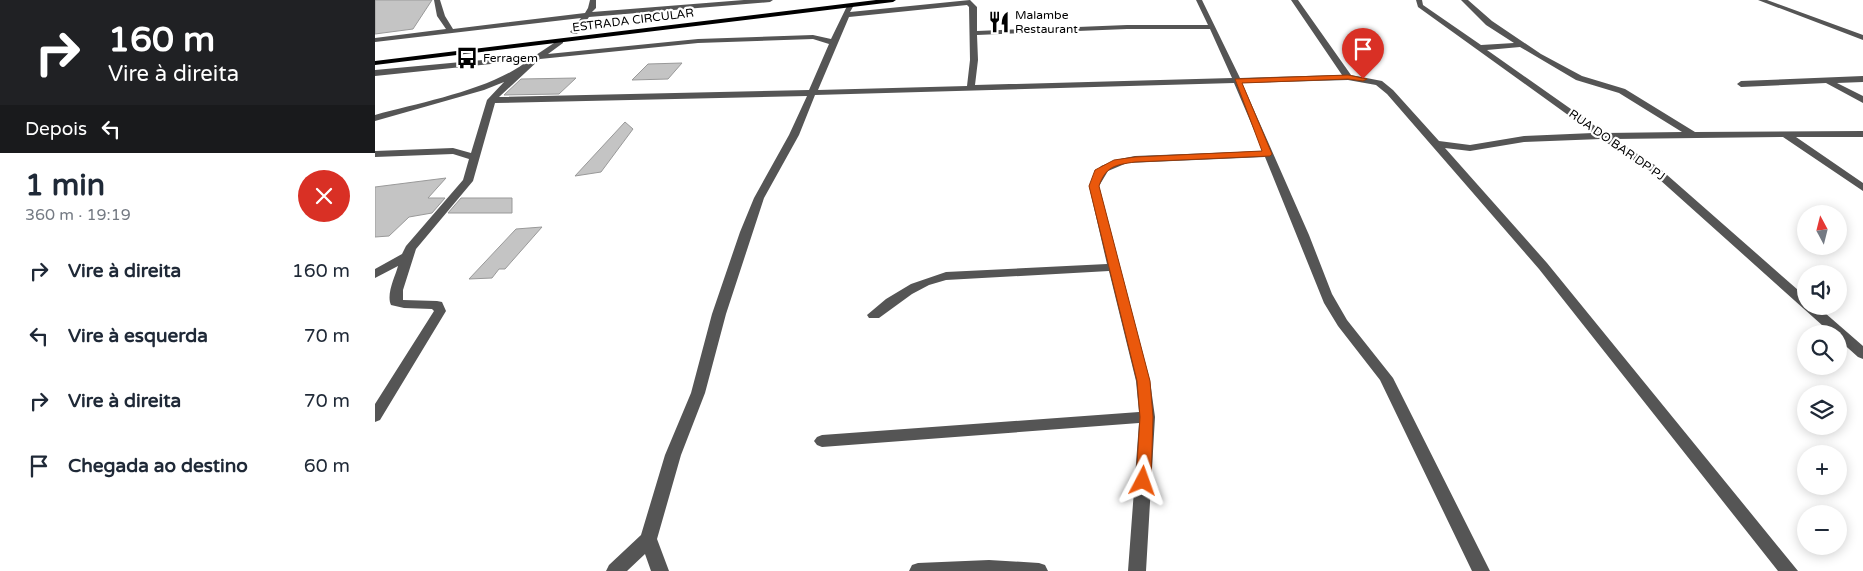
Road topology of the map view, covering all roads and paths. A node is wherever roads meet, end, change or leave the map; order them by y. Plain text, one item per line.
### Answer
1 (437, 0) edge
2 (593, 0) edge
3 (770, 0) edge
4 (893, 0) edge
5 (1199, 0) edge
6 (1293, 0) edge
7 (1419, 0) edge
8 (1464, 0) edge
9 (1761, 0) edge
10 (968, 1) edge
11 (848, 2) edge
12 (587, 15) junction
13 (845, 15) junction
14 (1213, 27) junction
15 (839, 29) junction
16 (451, 32) junction
17 (574, 32) junction
18 (972, 33) junction
19 (813, 37) junction
20 (1861, 37) edge
21 (375, 40) edge
22 (560, 40) junction
23 (832, 42) junction
24 (1520, 45) junction
25 (1479, 48) junction
26 (375, 55) edge
27 (538, 57) junction
28 (375, 63) edge
29 (375, 73) edge
30 (517, 74) junction
31 (1348, 77) junction
32 (1863, 79) edge
33 (1237, 80) junction
34 (1848, 80) junction
35 (1827, 81) junction
36 (1741, 84) dead end
37 (971, 87) junction
38 (1863, 91) edge
39 (811, 93) junction
40 (491, 100) junction
41 (1863, 100) edge
42 (375, 118) edge
43 (1863, 134) edge
44 (1602, 135) junction
45 (1693, 135) junction
46 (1786, 135) junction
47 (1436, 144) junction
48 (1470, 148) junction
49 (375, 154) edge
50 (1267, 154) junction
51 (475, 157) junction
52 (1451, 160) junction
53 (1863, 188) edge
54 (408, 256) junction
55 (1113, 267) junction
56 (375, 274) edge
57 (401, 277) junction
58 (375, 279) edge
59 (1797, 296) edge
60 (874, 315) dead end
61 (1819, 315) edge
62 (1863, 354) edge
63 (375, 416) edge
64 (1147, 417) junction
65 (822, 441) dead end
66 (648, 539) junction
67 (615, 571) edge
68 (660, 571) edge
69 (918, 571) edge
70 (1039, 571) edge
71 (1137, 571) edge
72 (1481, 571) edge
73 (1789, 571) edge

1 - 16 street
2 - 12 street
3 - 12 street
4 - 11 main road, ESTRADA CIRCULAR
5 - 14 street
6 - 31 street
7 - 25 street, RUA DO BAR DP PJ
8 - 24 street
9 - 20 street
10 - 13 street
10 - 18 street
11 - 13 street
11 - 17 main road, ESTRADA CIRCULAR
11 - 22 main road, ESTRADA CIRCULAR
12 - 16 street
12 - 17 street
13 - 15 street
14 - 18 street
14 - 33 street
15 - 19 street
15 - 23 street
16 - 21 street
17 - 26 main road, ESTRADA CIRCULAR
18 - 37 street
19 - 23 street
19 - 27 street
22 - 27 street
22 - 28 main road, ESTRADA CIRCULAR
23 - 39 street
24 - 25 street
24 - 45 street
25 - 44 street, RUA DO BAR DP PJ
27 - 29 street
27 - 30 street
30 - 40 street
30 - 42 street
31 - 33 street
31 - 47 street
32 - 34 street
33 - 37 street
33 - 50 street
34 - 35 street
34 - 38 street
35 - 36 street
35 - 41 street
37 - 39 street
39 - 40 street
39 - 66 street
40 - 51 street
43 - 46 street
44 - 45 street
44 - 48 street
44 - 59 street, RUA DO BAR DP PJ
45 - 46 street
46 - 53 street
47 - 48 street
47 - 52 street
48 - 52 street
49 - 51 street
50 - 55 street
50 - 72 street
51 - 54 street
52 - 73 street
54 - 56 street
54 - 57 street
55 - 60 street
55 - 64 street
57 - 58 street
57 - 63 street
61 - 62 street
64 - 65 street
64 - 71 street
66 - 67 street
66 - 68 street
69 - 70 street

